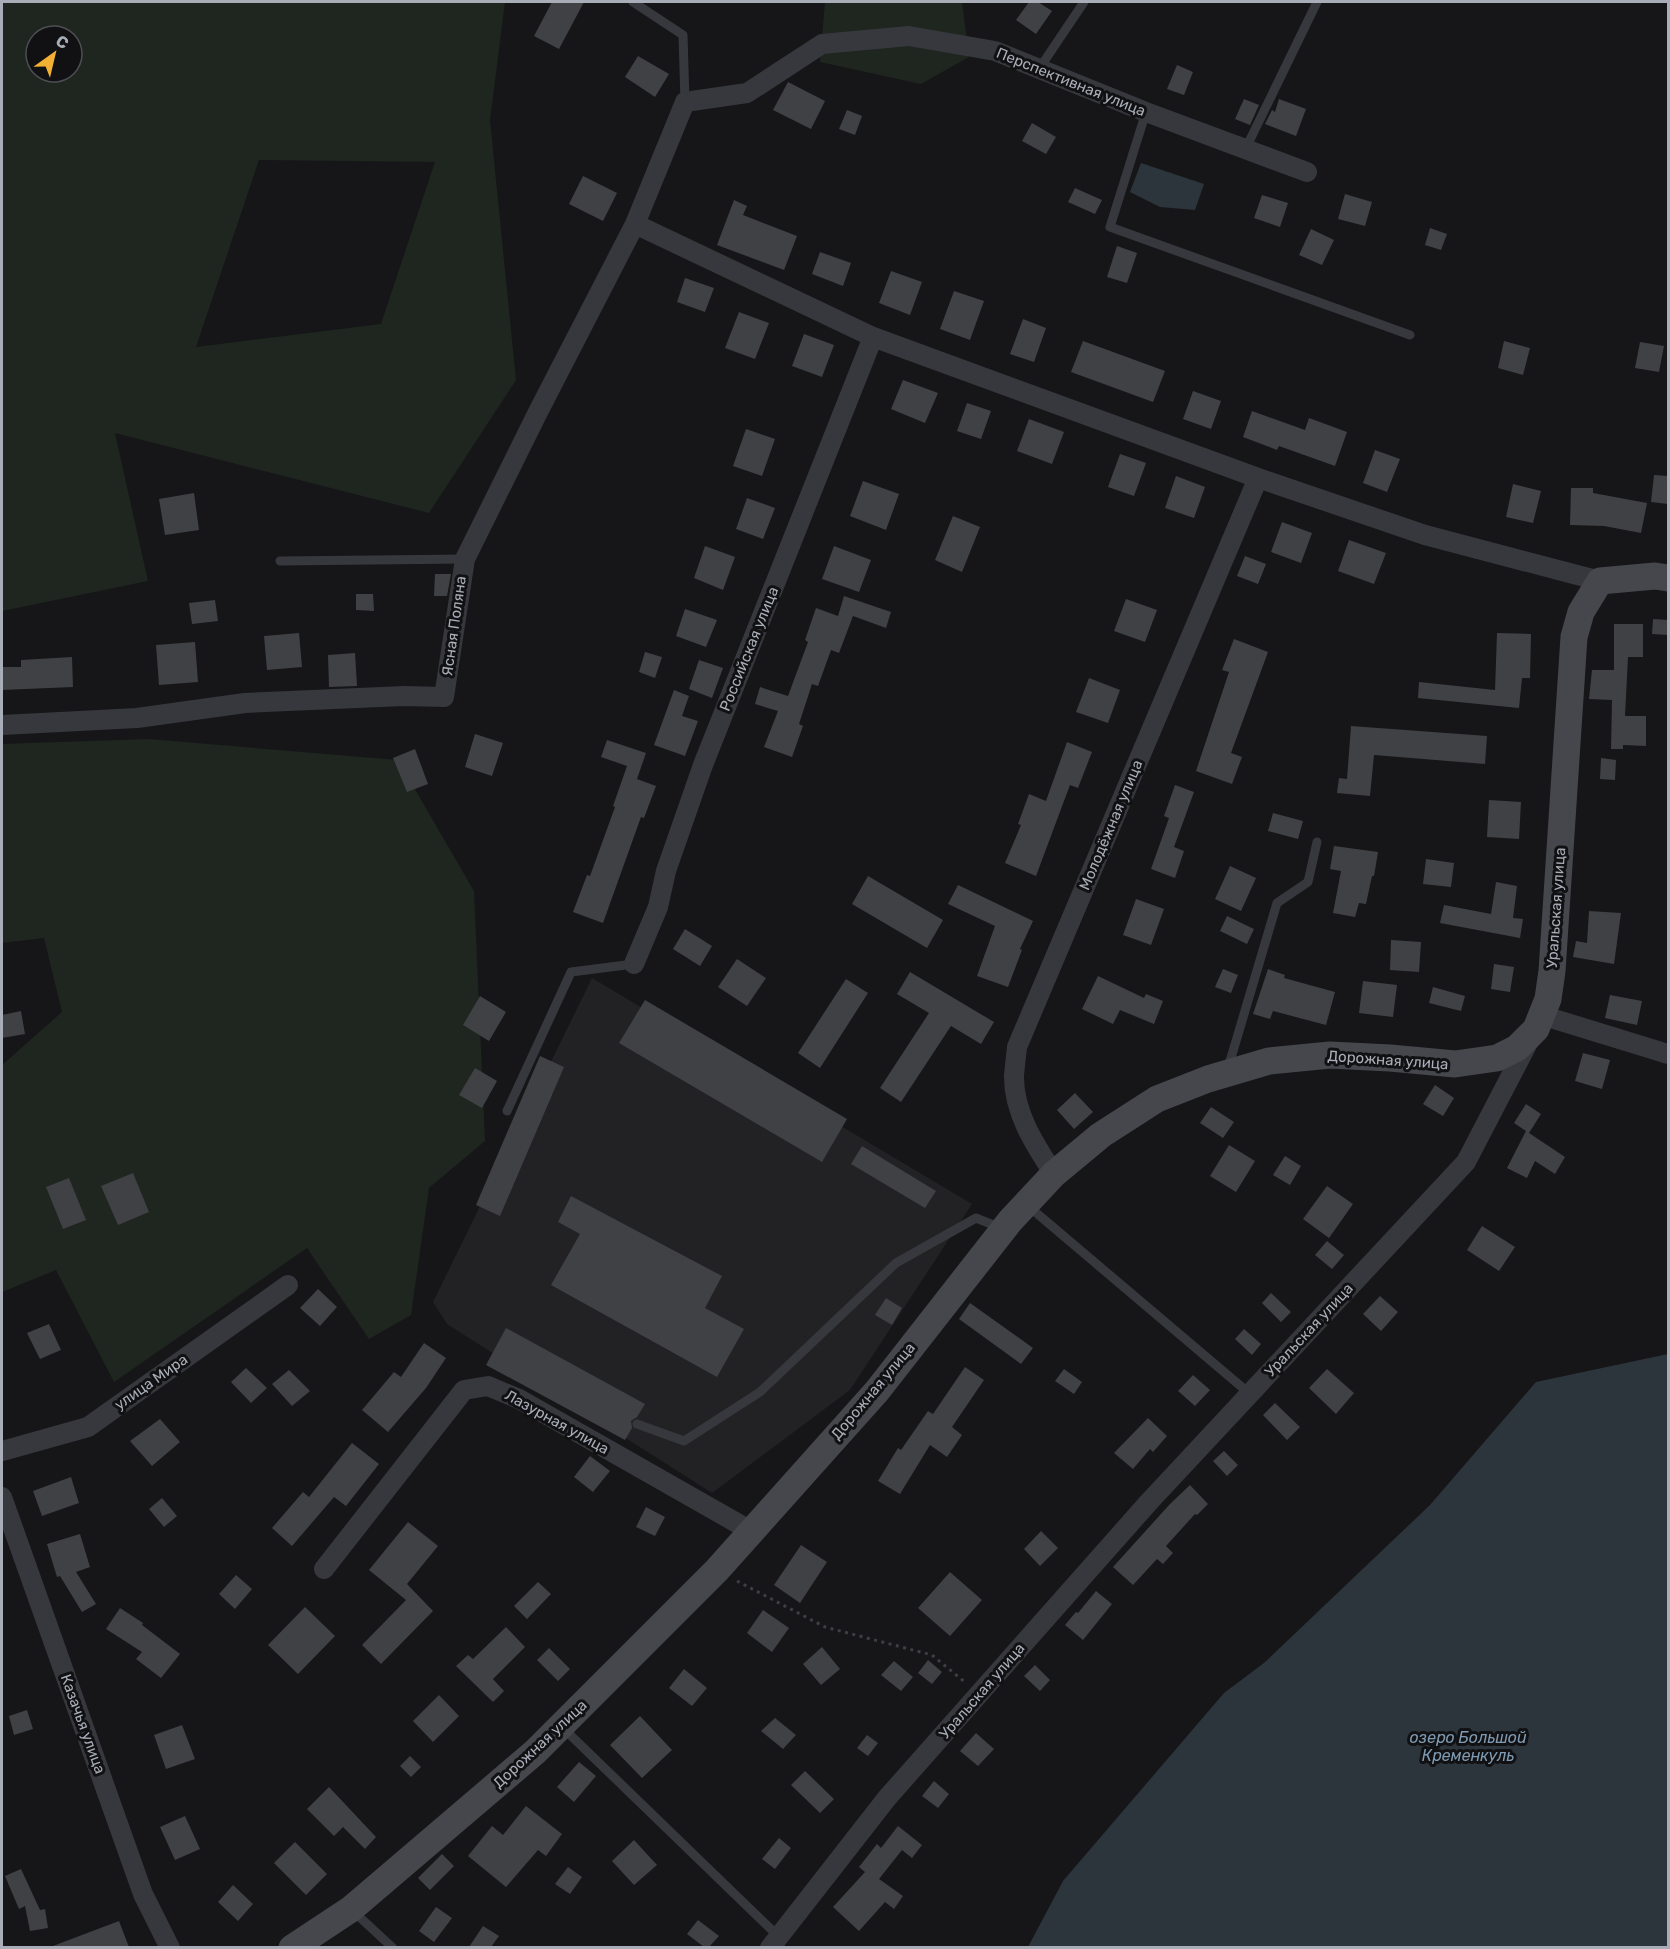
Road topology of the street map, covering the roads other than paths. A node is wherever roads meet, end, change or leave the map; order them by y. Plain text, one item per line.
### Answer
1 (633, 2) edge
2 (1084, 2) edge
3 (1317, 2) edge
4 (1039, 69) junction
5 (685, 102) junction
6 (1146, 112) junction
7 (1246, 148) junction
8 (1307, 172) dead end
9 (635, 224) junction
10 (1410, 334) dead end
11 (873, 337) junction
12 (1258, 478) junction
13 (465, 559) junction
14 (280, 561) dead end
15 (1668, 578) edge
16 (1595, 589) junction
17 (2, 725) edge
18 (1317, 842) dead end
19 (634, 964) joint
20 (1539, 1022) junction
21 (1668, 1054) edge
22 (1226, 1073) junction
23 (507, 1112) dead end
24 (1054, 1174) junction
25 (1025, 1203) junction
26 (1003, 1228) junction
27 (288, 1285) dead end
28 (1250, 1394) junction
29 (637, 1424) dead end
30 (2, 1451) edge
31 (2, 1497) edge
32 (751, 1531) junction
33 (324, 1569) dead end
34 (561, 1726) junction
35 (351, 1909) junction
36 (775, 1942) edge
37 (170, 1947) edge
38 (292, 1947) edge
39 (393, 1947) edge

1 - 5 lane
2 - 4 lane
3 - 7 lane
4 - 5 street, Перспективная улица
4 - 6 street, Перспективная улица
5 - 9 street
6 - 7 street, Перспективная улица
6 - 10 lane
7 - 8 street, Перспективная улица
9 - 11 street
9 - 13 street, Ясная Поляна
11 - 12 street
11 - 19 street, Российская улица
12 - 16 street
12 - 24 street, Молодёжная улица
13 - 14 lane
13 - 17 street, Ясная Поляна
15 - 16 street
16 - 20 street, Уральская улица
18 - 22 lane
19 - 23 lane
20 - 21 street
20 - 22 street, Дорожная улица
20 - 28 street, Уральская улица
22 - 24 street, Дорожная улица
24 - 25 street, Дорожная улица
25 - 26 street, Дорожная улица
25 - 28 lane
26 - 29 lane
26 - 32 street, Дорожная улица
27 - 30 street, улица Мира
28 - 36 street, Уральская улица
31 - 37 street, Казачья улица
32 - 33 street, Лазурная улица
32 - 34 street, Дорожная улица
34 - 35 street, Дорожная улица
34 - 36 lane
35 - 38 street, Дорожная улица
35 - 39 lane

